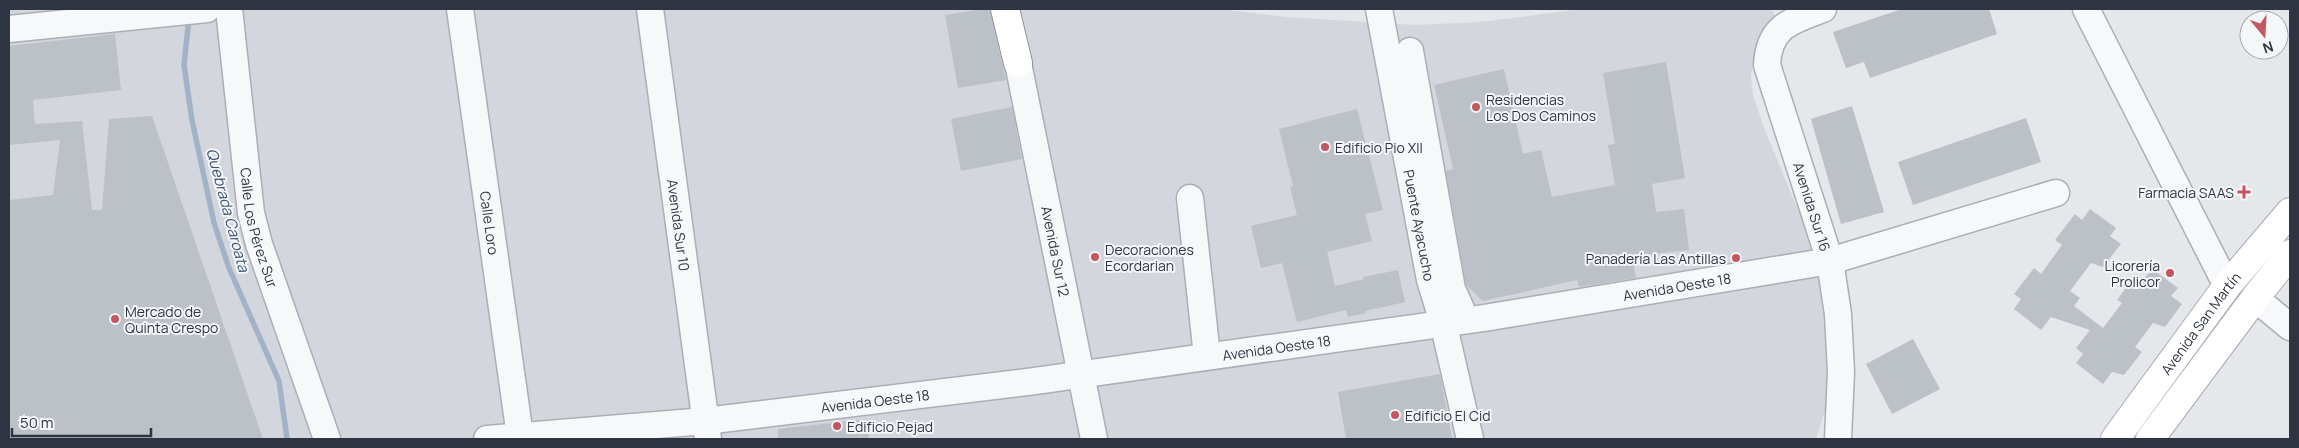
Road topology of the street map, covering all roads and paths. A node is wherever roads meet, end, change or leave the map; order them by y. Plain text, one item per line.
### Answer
1 (206, 9) edge
2 (229, 9) edge
3 (460, 9) edge
4 (650, 9) edge
5 (1005, 9) edge
6 (1379, 9) edge
7 (1823, 9) edge
8 (2086, 9) edge
9 (71, 15) edge
10 (9, 28) edge
11 (1410, 51) dead end
12 (1018, 63) joint
13 (2056, 193) dead end
14 (1190, 198) dead end
15 (2290, 212) edge
16 (2290, 254) edge
17 (1830, 260) junction
18 (2227, 286) junction
19 (2255, 298) junction
20 (1455, 321) junction
21 (2290, 327) edge
22 (1207, 356) junction
23 (1081, 375) junction
24 (707, 430) edge
25 (520, 436) junction
26 (327, 439) edge
27 (487, 439) edge
28 (1094, 439) edge
29 (1470, 439) edge
30 (1838, 439) edge
31 (2115, 439) edge
32 (2150, 439) edge

1 - 9 street
2 - 26 street, Calle Los Pérez Sur
3 - 25 street, Calle Loro
4 - 24 street, Avenida Sur 10
5 - 12 main road
6 - 20 street, Puente Ayacucho
7 - 17 street, Avenida Sur 16
8 - 18 street
9 - 10 street
11 - 20 street
12 - 23 street, Avenida Sur 12
13 - 17 street, Avenida Oeste 18
14 - 22 street
15 - 18 main road, Avenida San Martín
16 - 19 main road, Avenida San Martín
17 - 20 street, Avenida Oeste 18
17 - 30 street, Avenida Sur 16
18 - 31 main road, Avenida San Martín
19 - 21 street
19 - 32 main road, Avenida San Martín
20 - 22 street, Avenida Oeste 18
20 - 29 street
22 - 23 street, Avenida Oeste 18
23 - 24 street, Avenida Oeste 18
23 - 28 street, Avenida Sur 12
24 - 25 street, Avenida Oeste 18
25 - 27 street, Avenida Oeste 18

